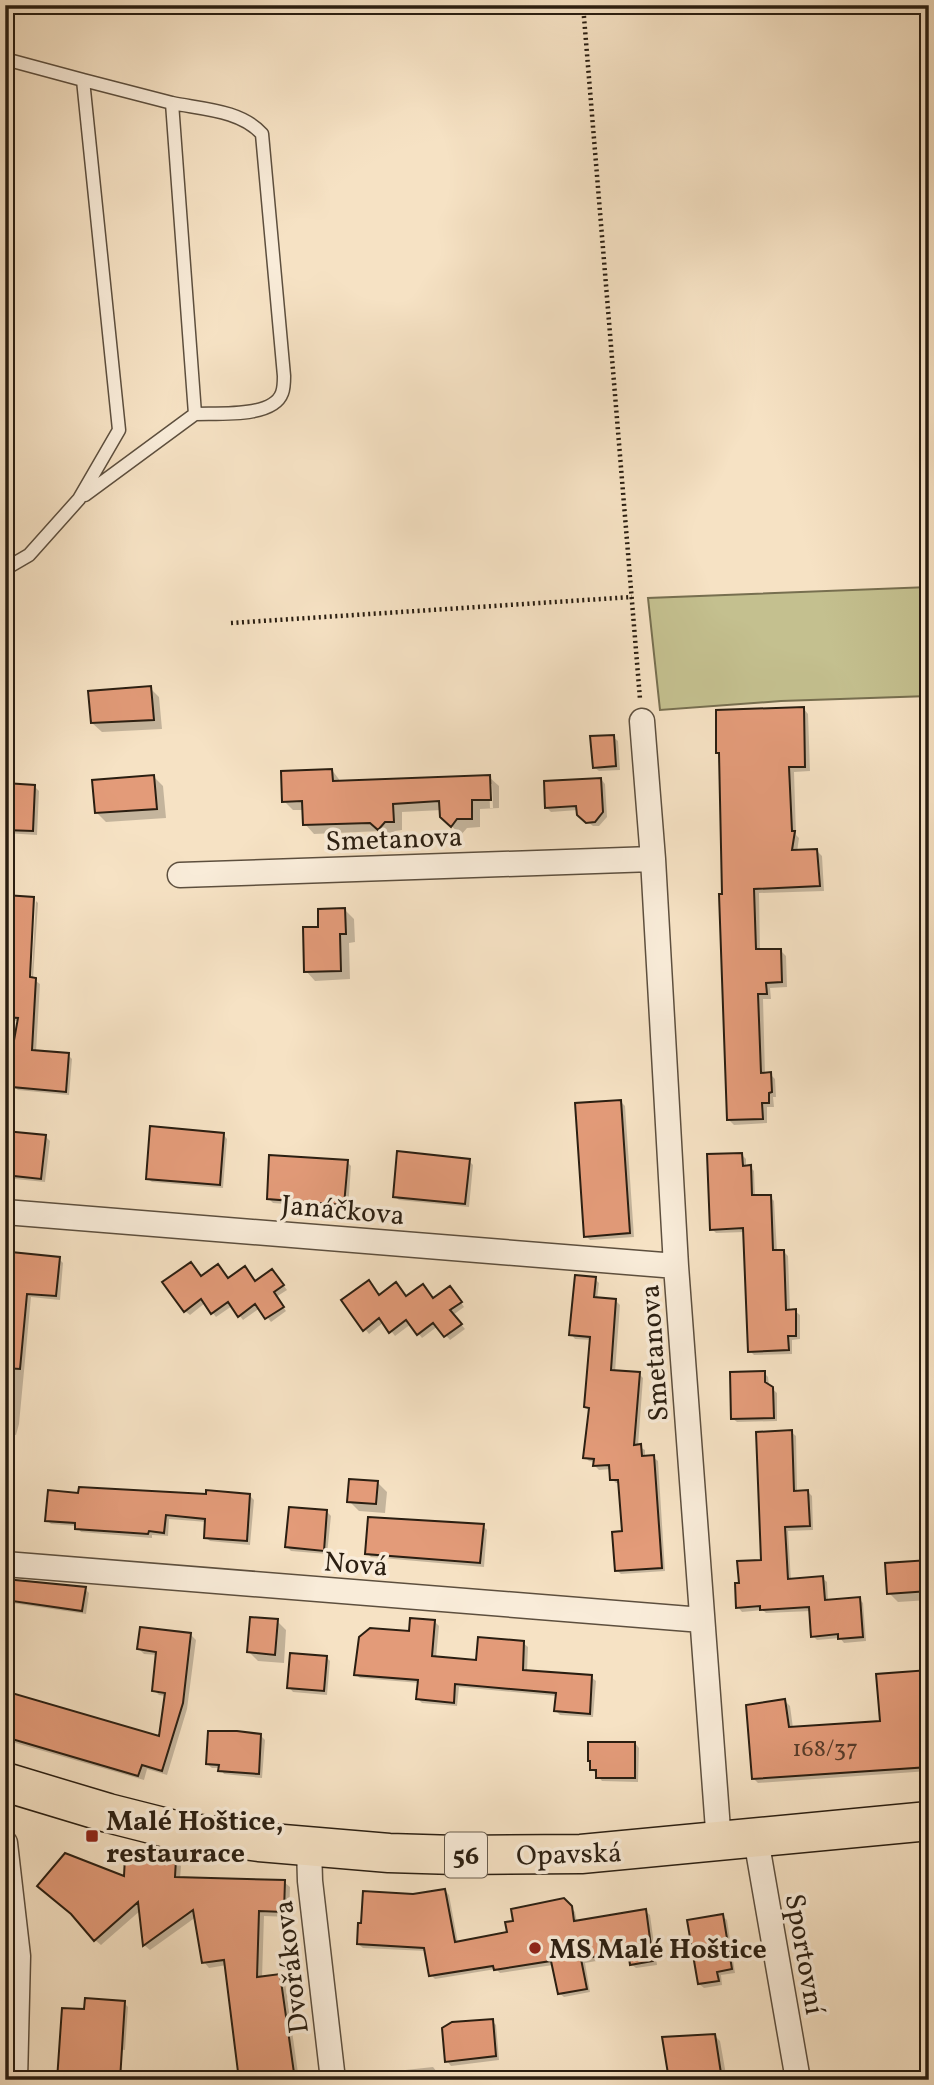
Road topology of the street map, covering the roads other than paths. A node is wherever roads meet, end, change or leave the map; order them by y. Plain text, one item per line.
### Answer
1 (5, 59) edge
2 (83, 80) junction
3 (172, 103) junction
4 (195, 414) junction
5 (79, 499) junction
6 (5, 569) edge
7 (642, 721) road end
8 (653, 859) junction
9 (180, 875) dead end
10 (5, 1212) edge
11 (676, 1266) junction
12 (5, 1564) edge
13 (702, 1620) junction
14 (6, 1790) edge
15 (929, 1821) edge
16 (756, 1839) junction
17 (5, 1843) edge
18 (719, 1843) junction
19 (309, 1847) junction
20 (15, 2080) edge
21 (333, 2080) edge
22 (798, 2080) edge

1 - 2 lane
2 - 3 lane
2 - 5 lane
3 - 4 lane
3 - 4 lane
4 - 5 lane
5 - 6 lane
7 - 8 street, Smetanova
8 - 9 street, Smetanova
8 - 11 street, Smetanova
10 - 11 street, Janáčkova
11 - 13 street, Smetanova
12 - 13 street, Nová
13 - 18 street, Smetanova
14 - 19 main road, Opavská / 56
15 - 16 main road, Opavská / 56
16 - 18 main road, Opavská / 56
16 - 22 street, Sportovní
17 - 20 street
18 - 19 main road, Opavská / 56
19 - 21 street, Dvořákova

